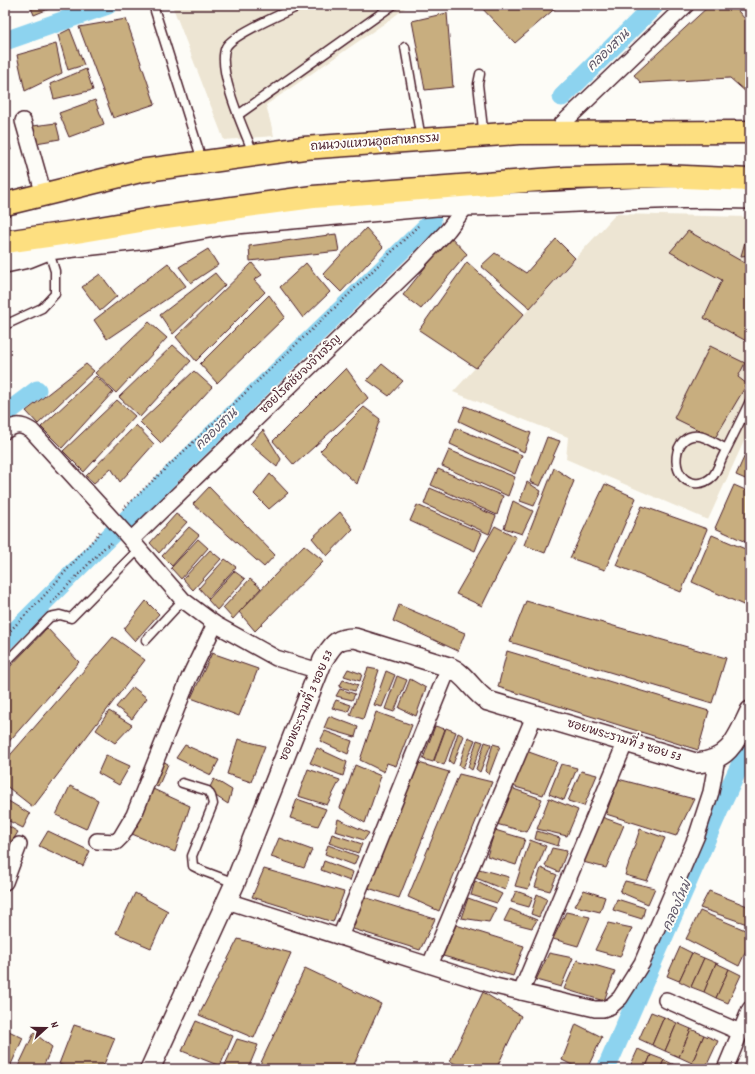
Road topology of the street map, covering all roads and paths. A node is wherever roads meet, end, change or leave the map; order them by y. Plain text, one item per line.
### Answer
1 (301, 5) edge
2 (393, 5) edge
3 (686, 5) edge
4 (155, 11) dead end
5 (405, 47) dead end
6 (480, 74) dead end
7 (238, 115) junction
8 (23, 121) dead end
9 (750, 123) edge
10 (561, 125) junction
11 (483, 129) junction
12 (750, 132) edge
13 (420, 133) junction
14 (252, 150) junction
15 (200, 154) junction
16 (750, 180) edge
17 (42, 188) junction
18 (5, 195) edge
19 (750, 198) edge
20 (5, 204) edge
21 (467, 205) junction
22 (420, 224) dead end
23 (5, 242) edge
24 (48, 249) junction
25 (5, 262) edge
26 (5, 325) edge
27 (750, 401) edge
28 (5, 432) edge
29 (726, 449) junction
30 (123, 531) junction
31 (183, 600) junction
32 (215, 624) junction
33 (5, 636) edge
34 (146, 640) dead end
35 (5, 663) edge
36 (449, 667) junction
37 (319, 671) junction
38 (750, 712) edge
39 (535, 714) junction
40 (626, 741) junction
41 (717, 758) junction
42 (182, 783) dead end
43 (97, 841) dead end
44 (19, 845) dead end
45 (5, 882) edge
46 (235, 883) junction
47 (227, 901) junction
48 (340, 937) junction
49 (430, 965) junction
50 (521, 992) junction
51 (666, 1000) dead end
52 (750, 1009) edge
53 (740, 1032) junction
54 (150, 1069) edge
55 (725, 1069) edge

1 - 7 lane
2 - 7 lane
3 - 10 street
4 - 15 lane
5 - 13 lane
6 - 11 lane
7 - 14 lane
8 - 17 street
9 - 10 main road, ถนนวงแหวนอุตสาหกรรม
10 - 11 main road, ถนนวงแหวนอุตสาหกรรม
11 - 13 main road, ถนนวงแหวนอุตสาหกรรม
12 - 20 main road, ถนนวงแหวนอุตสาหกรรม
13 - 14 main road, ถนนวงแหวนอุตสาหกรรม
14 - 15 main road, ถนนวงแหวนอุตสาหกรรม
15 - 17 main road, ถนนวงแหวนอุตสาหกรรม
16 - 23 main road
17 - 18 main road, ถนนวงแหวนอุตสาหกรรม
19 - 21 main road
21 - 24 main road
21 - 30 street, ซอยโรคชัยจงจำเจริญ
22 - 30 path
24 - 25 main road
24 - 26 lane
27 - 29 lane
28 - 30 street
29 - 29 lane
30 - 31 street
30 - 33 path
30 - 35 lane
31 - 32 street
31 - 34 lane
32 - 37 street
32 - 43 street
36 - 37 street, ซอยพระรามที่ 3 ซอย 53
36 - 39 street, ซอยพระรามที่ 3 ซอย 53
36 - 48 street
37 - 46 street, ซอยพระรามที่ 3 ซอย 53
38 - 41 street, ซอยพระรามที่ 3 ซอย 53
39 - 40 street, ซอยพระรามที่ 3 ซอย 53
39 - 49 street
40 - 41 street, ซอยพระรามที่ 3 ซอย 53
40 - 50 street
41 - 50 street
42 - 46 lane
44 - 45 street
46 - 47 street, ซอยพระรามที่ 3 ซอย 53
47 - 48 street
47 - 54 street, ซอยพระรามที่ 3 ซอย 53
48 - 49 street
49 - 50 street
51 - 53 street
52 - 53 street
53 - 55 street

